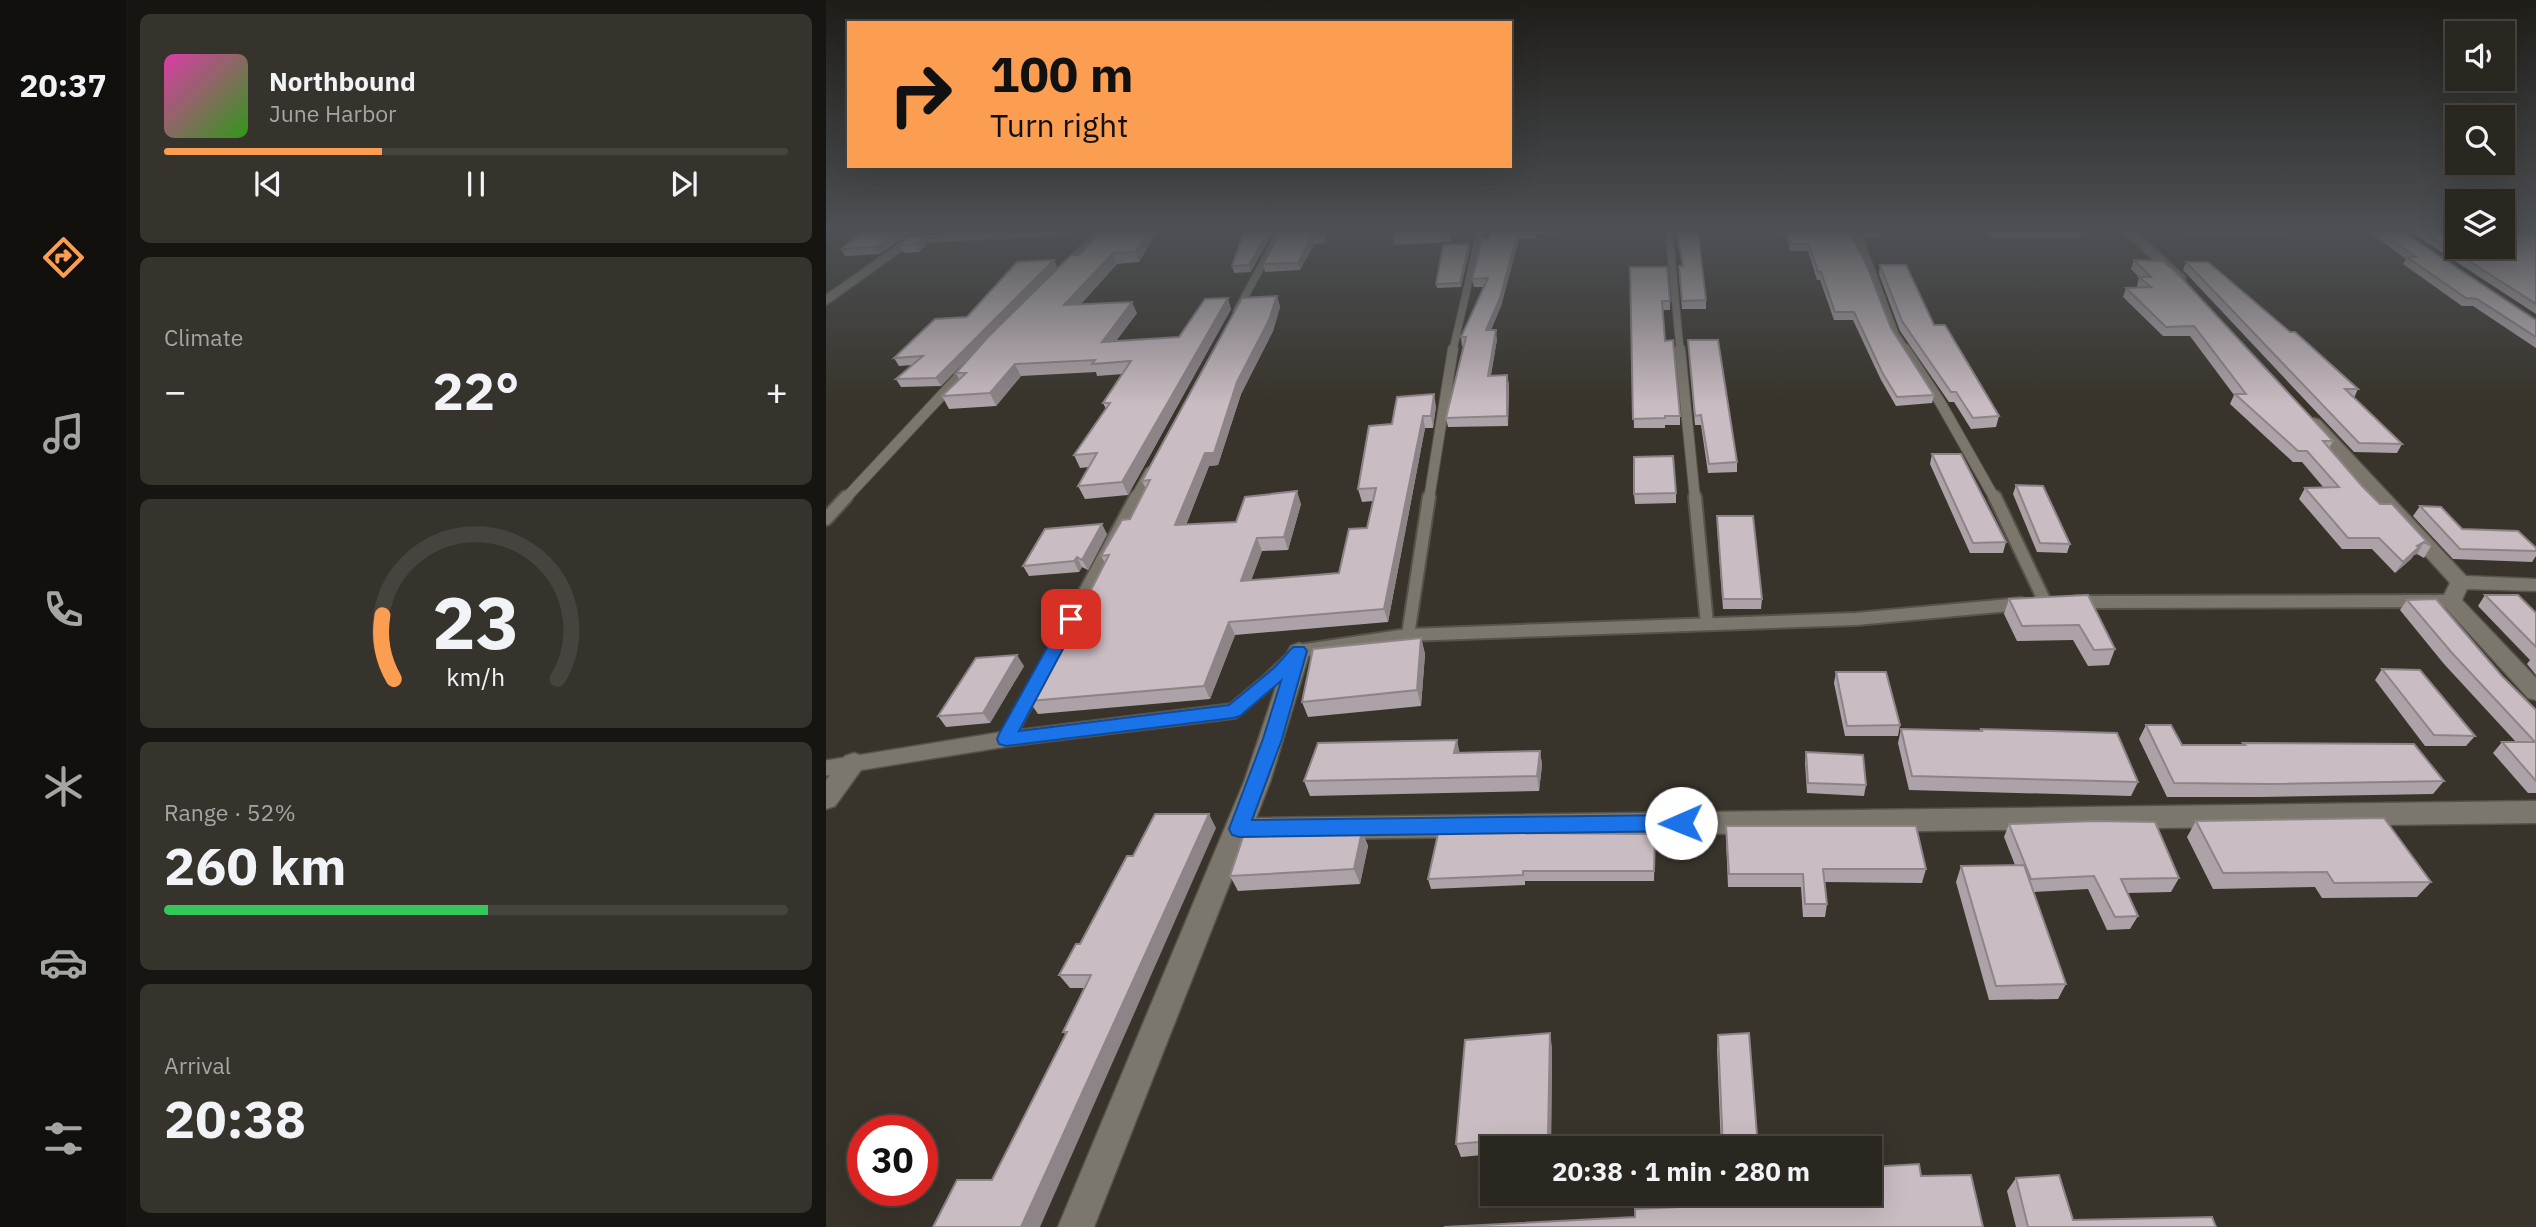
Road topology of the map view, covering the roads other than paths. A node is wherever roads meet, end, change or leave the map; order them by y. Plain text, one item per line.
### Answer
1 (842, 289) edge
2 (1249, 289) edge
3 (1467, 289) edge
4 (1675, 289) edge
5 (1878, 289) edge
6 (826, 301) edge
7 (1234, 316) edge
8 (975, 359) edge
9 (2303, 412) edge
10 (1156, 461) edge
11 (826, 519) edge
12 (2536, 585) edge
13 (2456, 592) junction
14 (2045, 602) junction
15 (1707, 624) junction
16 (1408, 635) junction
17 (1298, 651) junction
18 (2536, 692) edge
19 (1006, 739) junction
20 (854, 763) junction
21 (826, 768) edge
22 (826, 799) edge
23 (2536, 812) edge
24 (1239, 829) junction
25 (1076, 1227) edge

1 - 6 street
2 - 7 lane
3 - 16 lane
4 - 15 lane
5 - 14 lane
8 - 11 lane
9 - 13 street
10 - 19 lane
12 - 13 street
13 - 14 lane
13 - 18 street
14 - 15 lane
15 - 16 lane
16 - 17 lane
17 - 19 lane
17 - 24 street
19 - 20 lane
20 - 21 lane
20 - 22 street
23 - 24 street
24 - 25 street

